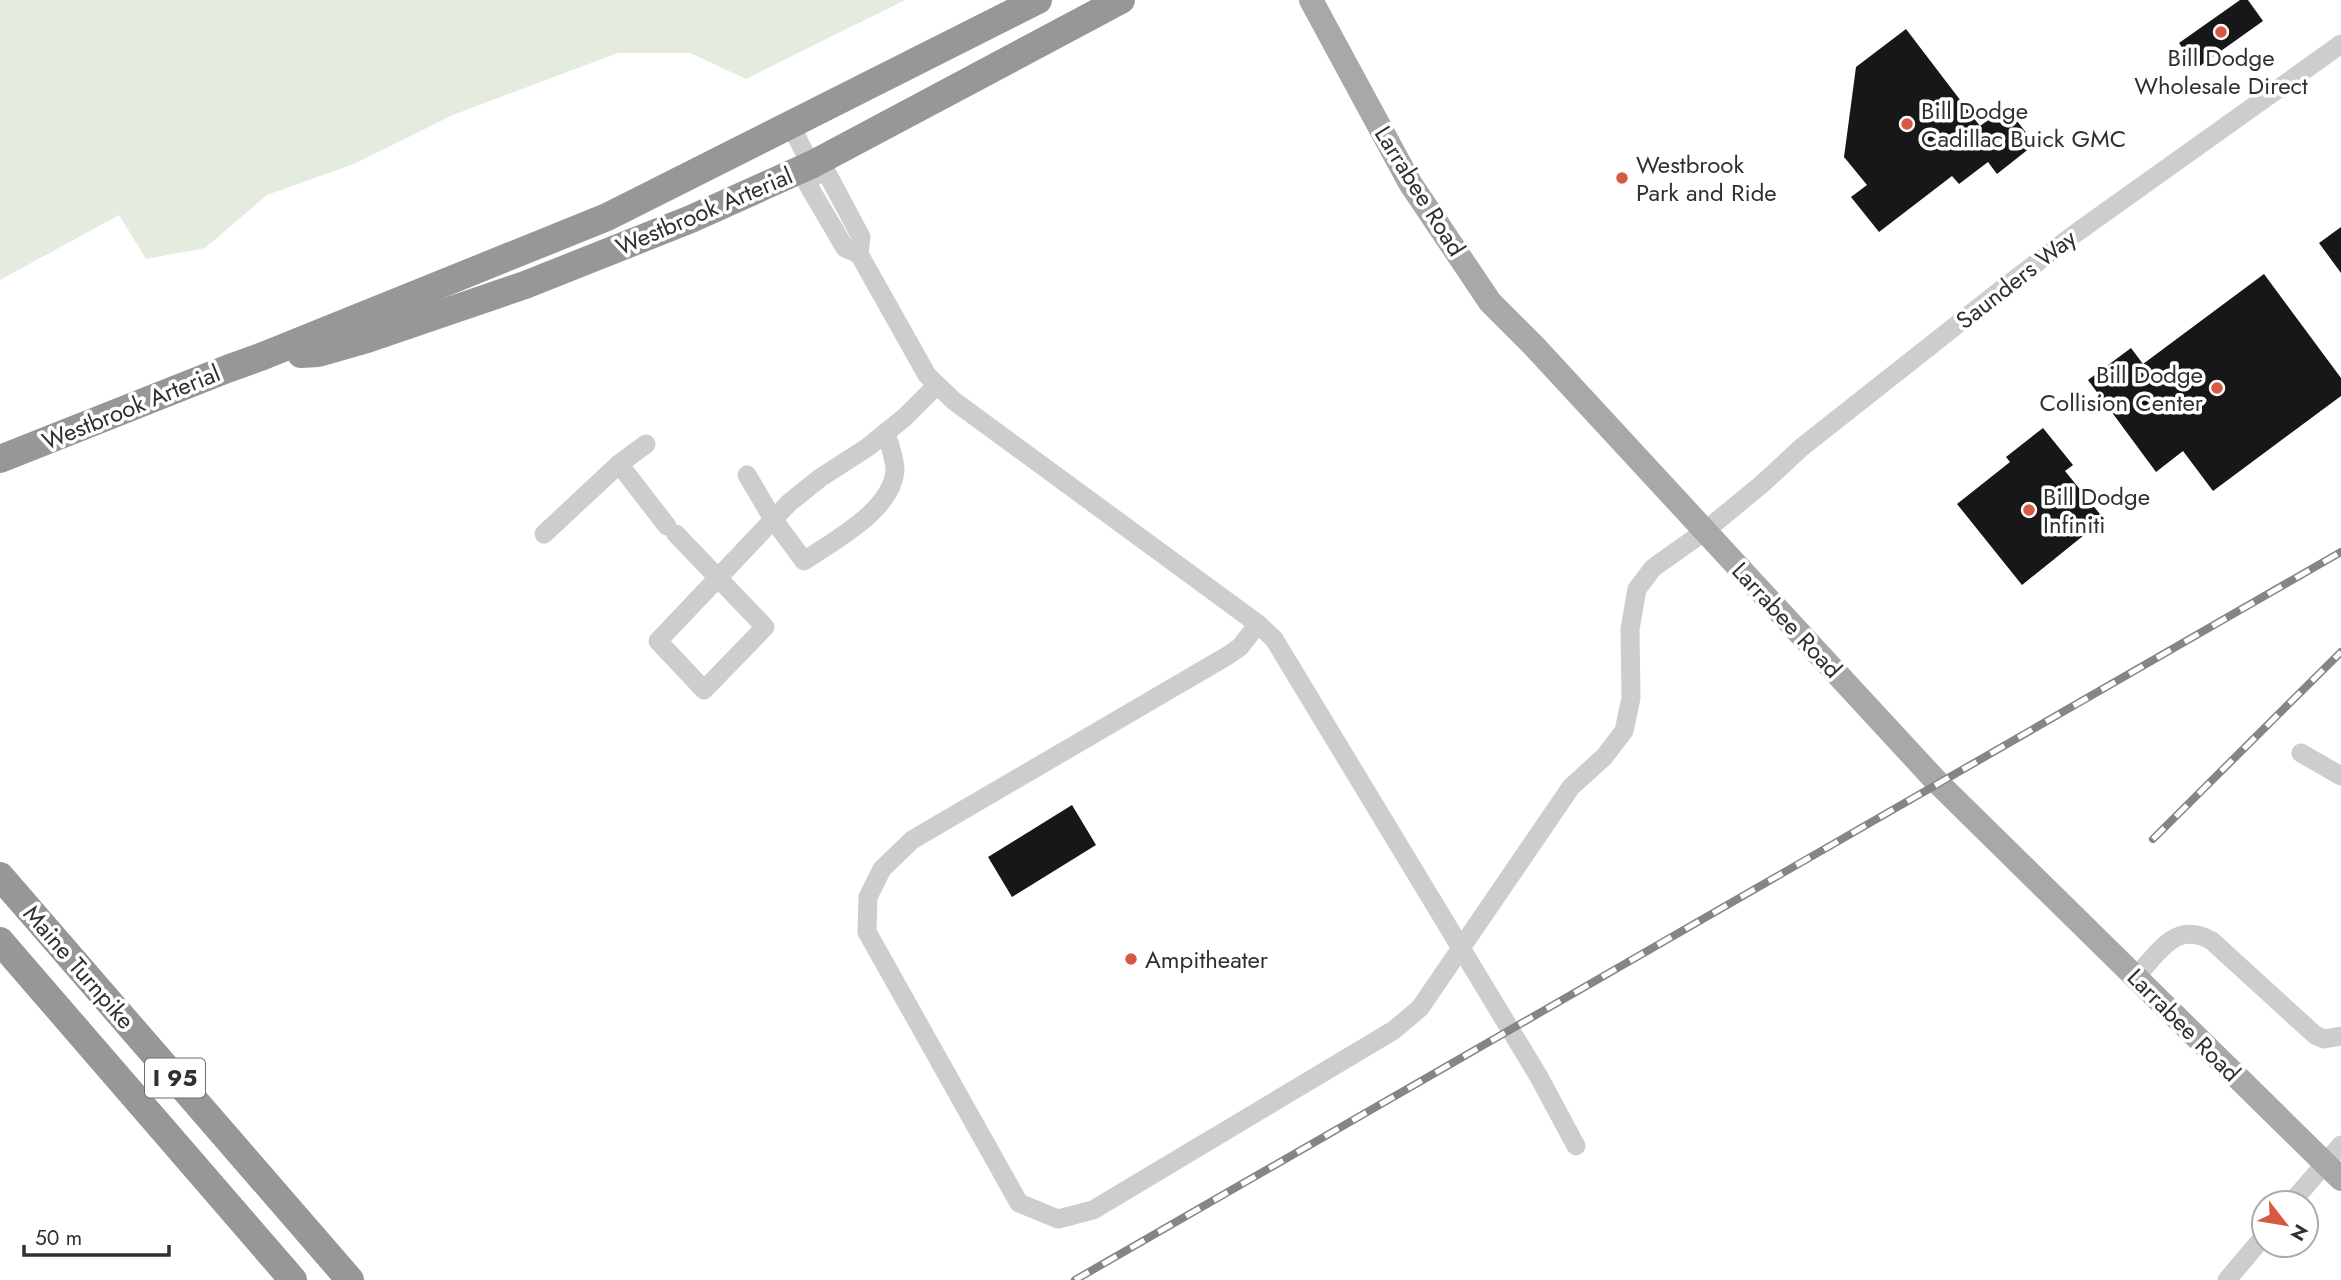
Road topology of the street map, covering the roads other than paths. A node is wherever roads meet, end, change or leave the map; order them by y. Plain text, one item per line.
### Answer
1 (1038, 0) edge
2 (1121, 0) edge
3 (1311, 0) edge
4 (2341, 44) edge
5 (791, 126) junction
6 (814, 168) junction
7 (263, 356) junction
8 (937, 384) junction
9 (886, 432) junction
10 (646, 444) dead end
11 (0, 459) edge
12 (619, 464) junction
13 (747, 475) dead end
14 (773, 519) junction
15 (1705, 531) junction
16 (544, 534) dead end
17 (717, 578) junction
18 (1258, 624) junction
19 (2301, 753) dead end
20 (2341, 775) edge
21 (0, 876) edge
22 (0, 941) edge
23 (1462, 947) junction
24 (2136, 976) junction
25 (2341, 1036) edge
26 (2341, 1145) edge
27 (1576, 1146) dead end
28 (2332, 1172) edge
29 (2310, 1189) edge
30 (2250, 1254) edge
31 (2230, 1279) edge
32 (293, 1280) edge
33 (350, 1280) edge

1 - 5 highway, Westbrook Arterial
2 - 6 highway, Westbrook Arterial
3 - 15 main road, Larrabee Road
4 - 15 lane, Saunders Way
5 - 6 lane
5 - 7 highway, Westbrook Arterial
6 - 7 highway, Westbrook Arterial
6 - 8 lane
7 - 11 highway, Westbrook Arterial
8 - 9 lane
8 - 18 lane
9 - 14 lane
9 - 14 lane
10 - 12 lane
12 - 16 lane
12 - 17 lane
13 - 14 lane
14 - 17 lane
15 - 23 lane, Saunders Way
15 - 24 main road, Larrabee Road
17 - 17 lane
18 - 23 lane
18 - 23 lane, Saunders Way
19 - 20 lane
21 - 33 highway, Maine Turnpike / I 95
22 - 32 highway, Maine Turnpike / I 95
23 - 27 lane
24 - 25 lane
24 - 28 main road, Larrabee Road
26 - 28 lane
28 - 29 lane
30 - 31 lane

